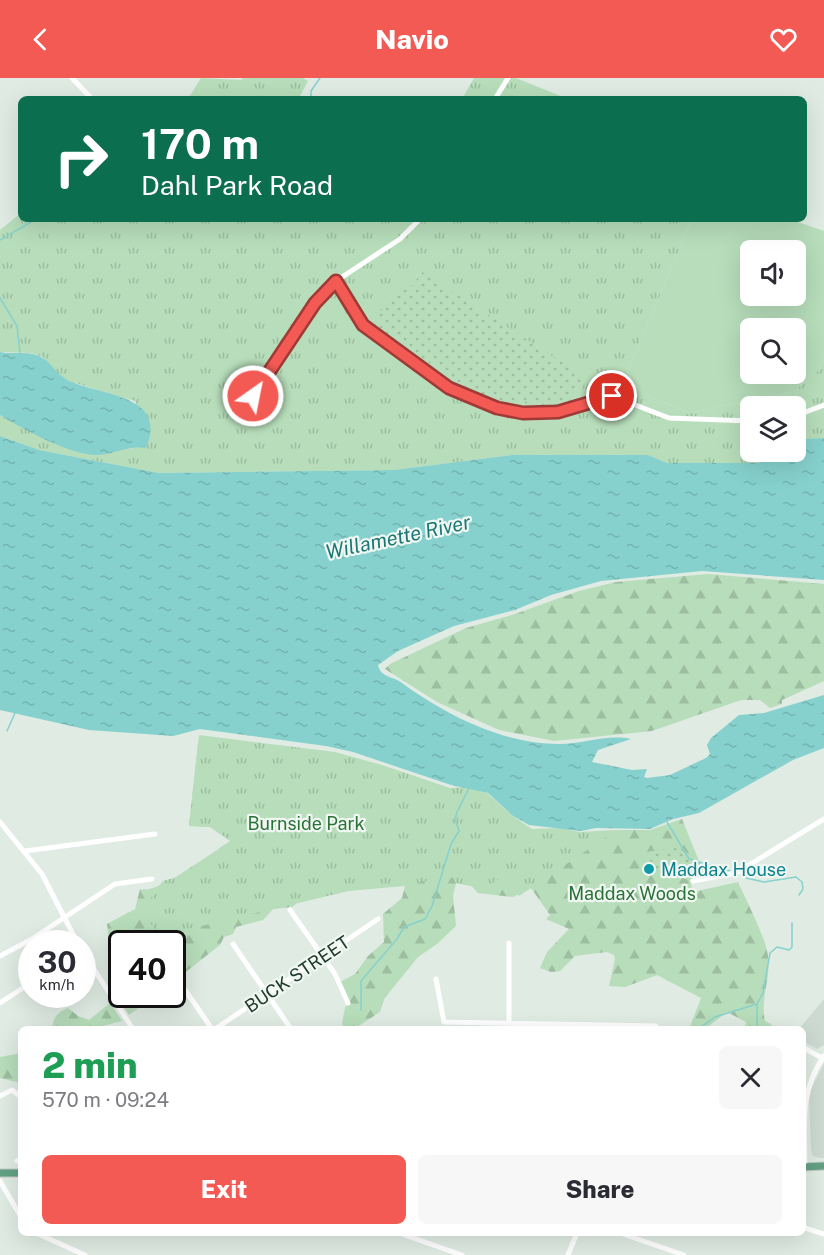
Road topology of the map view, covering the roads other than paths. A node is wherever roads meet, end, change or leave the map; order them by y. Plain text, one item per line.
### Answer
1 (72, 78) edge
2 (508, 78) edge
3 (89, 96) edge
4 (497, 96) edge
5 (417, 222) edge
6 (336, 281) junction
7 (824, 405) edge
8 (245, 409) dead end
9 (806, 412) edge
10 (740, 421) edge
11 (824, 819) edge
12 (0, 822) edge
13 (155, 834) dead end
14 (25, 851) junction
15 (152, 879) dead end
16 (693, 881) dead end
17 (290, 910) dead end
18 (64, 916) junction
19 (378, 920) dead end
20 (71, 930) edge
21 (509, 943) dead end
22 (233, 944) dead end
23 (0, 956) edge
24 (323, 957) junction
25 (96, 972) edge
26 (436, 979) dead end
27 (18, 991) edge
28 (186, 991) edge
29 (267, 994) junction
30 (0, 1003) edge
31 (348, 1004) dead end
32 (508, 1023) junction
33 (131, 1026) edge
34 (211, 1026) edge
35 (218, 1026) edge
36 (289, 1026) edge
37 (576, 1026) edge
38 (656, 1026) dead end
39 (806, 1049) edge
40 (824, 1058) edge
41 (806, 1089) edge
42 (18, 1093) edge
43 (0, 1096) edge
44 (824, 1166) edge
45 (806, 1167) edge
46 (0, 1173) edge
47 (18, 1173) edge
48 (0, 1181) edge
49 (18, 1212) edge
50 (806, 1228) edge
51 (824, 1234) edge
52 (43, 1236) edge
53 (408, 1236) edge
54 (575, 1236) edge
55 (629, 1236) edge
56 (85, 1255) edge
57 (462, 1255) edge
58 (568, 1255) edge
59 (684, 1255) edge

1 - 3 street
2 - 4 street
5 - 6 street
6 - 8 street
6 - 10 street
7 - 9 street
11 - 16 street
12 - 14 street
13 - 14 street
14 - 18 street
15 - 18 street
17 - 24 street
18 - 20 street
18 - 23 street
19 - 24 street, BUCK STREET
21 - 32 street
22 - 29 street
24 - 29 street, BUCK STREET
24 - 31 street
25 - 33 street
26 - 32 street
27 - 30 street
28 - 34 street
29 - 35 street, BUCK STREET
29 - 36 street
32 - 37 street
37 - 38 street
39 - 40 street
40 - 41 street
42 - 43 street
44 - 45 main road
46 - 47 main road
48 - 49 street
50 - 51 street
52 - 56 street
53 - 57 street
54 - 58 street
55 - 59 street

